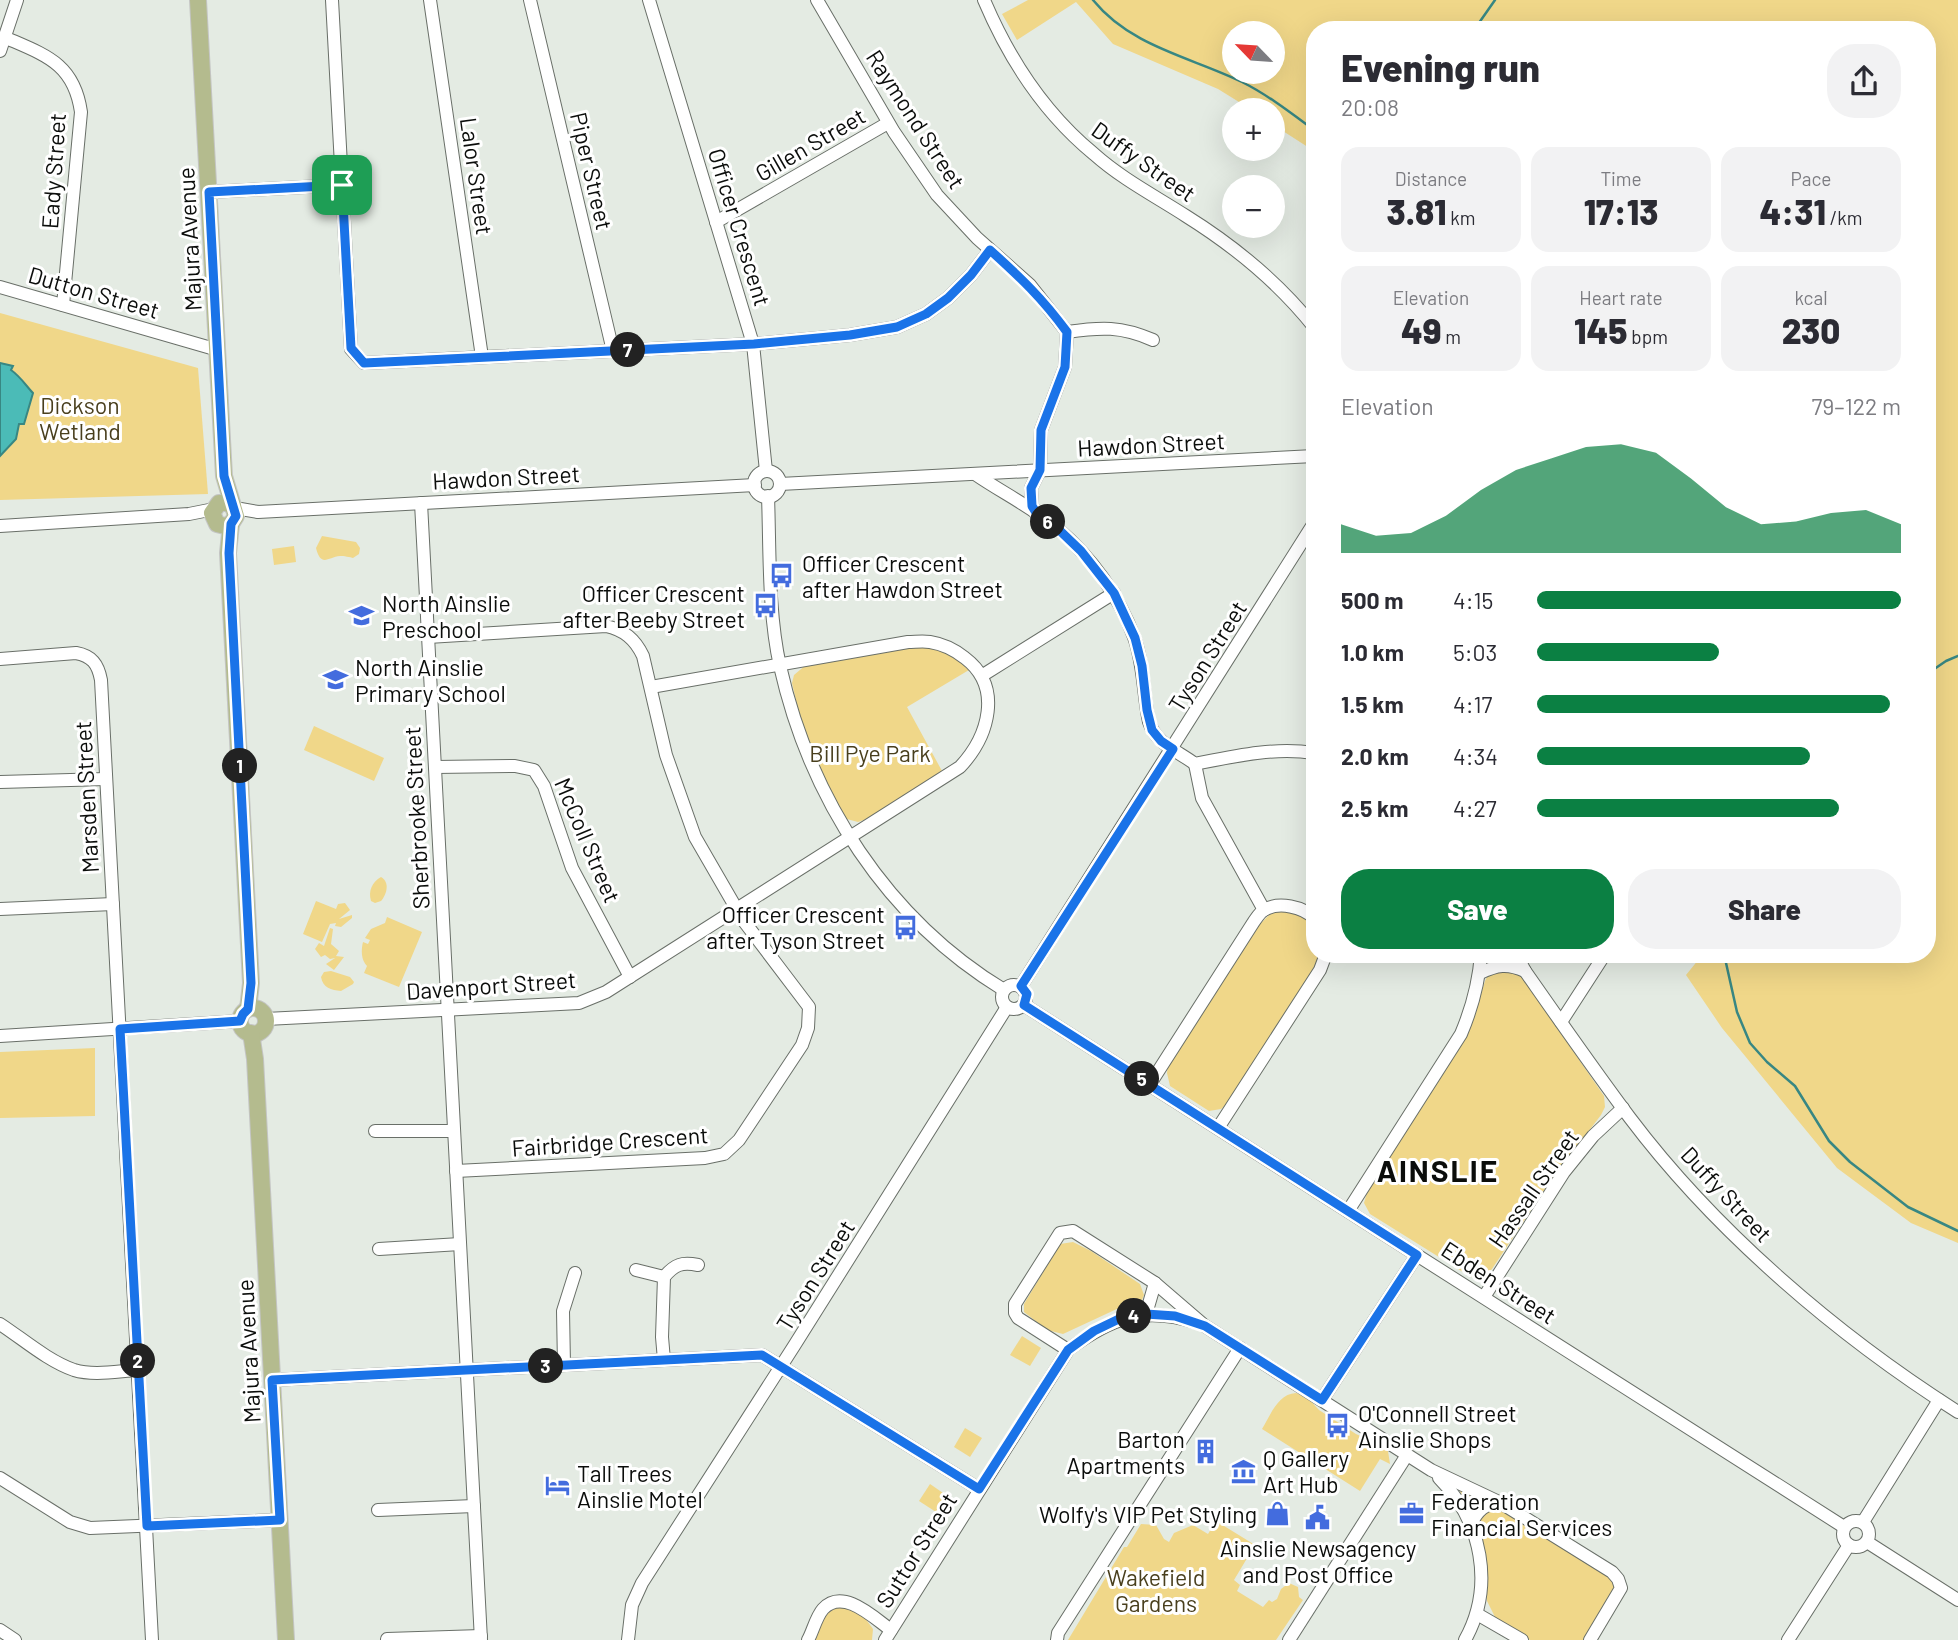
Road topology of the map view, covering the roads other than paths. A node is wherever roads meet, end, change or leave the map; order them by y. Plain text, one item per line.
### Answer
1 (17, 0) edge
2 (198, 0) edge
3 (331, 0) edge
4 (430, 0) edge
5 (530, 0) edge
6 (649, 0) edge
7 (817, 0) edge
8 (985, 0) edge
9 (4, 37) junction
10 (0, 51) edge
11 (888, 123) junction
12 (342, 185) junction
13 (209, 192) junction
14 (716, 222) junction
15 (990, 250) junction
16 (0, 287) edge
17 (63, 305) junction
18 (1306, 319) edge
19 (1067, 332) junction
20 (1153, 340) dead end
21 (754, 344) junction
22 (218, 350) junction
23 (613, 351) junction
24 (482, 357) junction
25 (1306, 456) edge
26 (1040, 470) junction
27 (766, 471) junction
28 (975, 474) junction
29 (780, 484) junction
30 (755, 485) junction
31 (768, 496) junction
32 (421, 503) junction
33 (1037, 514) junction
34 (224, 515) junction
35 (0, 526) edge
36 (1306, 536) edge
37 (1114, 593) junction
38 (428, 636) junction
39 (0, 659) edge
40 (780, 665) junction
41 (983, 675) junction
42 (651, 687) junction
43 (1173, 749) junction
44 (1306, 752) edge
45 (1195, 764) junction
46 (435, 767) junction
47 (106, 779) junction
48 (0, 782) edge
49 (846, 840) junction
50 (113, 904) junction
51 (0, 909) edge
52 (736, 909) junction
53 (1264, 910) junction
54 (1306, 912) edge
55 (1322, 963) edge
56 (1481, 963) edge
57 (1521, 963) edge
58 (1599, 963) edge
59 (1525, 971) junction
60 (1480, 973) junction
61 (629, 977) junction
62 (1021, 986) junction
63 (1004, 990) junction
64 (1024, 1005) junction
65 (1007, 1007) junction
66 (448, 1011) junction
67 (254, 1020) junction
68 (1561, 1022) junction
69 (120, 1029) junction
70 (0, 1036) edge
71 (1150, 1084) junction
72 (1623, 1108) junction
73 (1218, 1128) junction
74 (454, 1130) junction
75 (375, 1131) dead end
76 (456, 1171) junction
77 (1348, 1211) junction
78 (460, 1244) junction
79 (379, 1248) dead end
80 (1417, 1255) junction
81 (698, 1265) dead end
82 (636, 1270) dead end
83 (575, 1273) dead end
84 (664, 1276) junction
85 (1155, 1283) junction
86 (1483, 1297) junction
87 (1146, 1314) junction
88 (0, 1324) edge
89 (1205, 1326) junction
90 (1240, 1348) junction
91 (1068, 1350) junction
92 (664, 1360) junction
93 (564, 1365) junction
94 (782, 1366) junction
95 (139, 1370) junction
96 (467, 1370) junction
97 (272, 1380) junction
98 (1322, 1400) junction
99 (1939, 1400) junction
100 (1958, 1412) edge
101 (1407, 1455) junction
102 (1431, 1470) junction
103 (0, 1478) edge
104 (979, 1489) junction
105 (1501, 1503) junction
106 (474, 1506) junction
107 (378, 1510) dead end
108 (280, 1520) junction
109 (1863, 1522) junction
110 (1471, 1525) junction
111 (147, 1526) junction
112 (1844, 1527) junction
113 (1867, 1542) junction
114 (1849, 1545) junction
115 (1958, 1600) edge
116 (1477, 1614) junction
117 (0, 1630) edge
118 (888, 1635) edge
119 (481, 1638) edge
120 (387, 1639) edge
121 (15, 1640) edge
122 (152, 1640) edge
123 (286, 1640) edge
124 (628, 1640) edge
125 (808, 1640) edge
126 (1057, 1640) edge
127 (1289, 1640) edge
128 (1465, 1640) edge
129 (1522, 1640) edge
130 (1590, 1640) edge
131 (1788, 1640) edge

1 - 9 street
2 - 13 main road, Majura Avenue
3 - 12 street
4 - 24 street, Lalor Street
5 - 23 street, Piper Street
6 - 14 street, Officer Crescent
7 - 11 street, Raymond Street
8 - 18 street, Duffy Street
9 - 10 street
9 - 17 street, Eady Street
11 - 14 street, Gillen Street
11 - 15 street, Raymond Street
12 - 13 street
12 - 24 street
13 - 22 main road, Majura Avenue
14 - 21 street, Officer Crescent
15 - 19 street, Raymond Street
15 - 21 street
16 - 17 street, Dutton Street
17 - 22 street, Dutton Street
19 - 20 street
19 - 26 street
21 - 23 street
21 - 27 street, Officer Crescent
22 - 34 main road, Majura Avenue
23 - 24 street
25 - 26 street, Hawdon Street
26 - 28 street, Hawdon Street
26 - 33 street
27 - 29 street
27 - 30 street
28 - 29 street, Hawdon Street
28 - 33 street
29 - 31 street
30 - 31 street
30 - 32 street, Hawdon Street
31 - 40 street
32 - 34 street, Hawdon Street
32 - 38 street, Sherbrooke Street
33 - 37 street
34 - 35 street, Hawdon Street
34 - 67 main road, Majura Avenue
36 - 43 street, Tyson Street
37 - 41 street
37 - 43 street
38 - 42 street, Fairbridge Crescent
38 - 46 street, Sherbrooke Street
39 - 47 street, Marsden Street
40 - 41 street
40 - 42 street
40 - 49 street
41 - 49 street, Davenport Street
42 - 52 street, Fairbridge Crescent
43 - 45 street
43 - 62 street, Tyson Street
44 - 45 street
45 - 53 street
46 - 61 street, McColl Street
46 - 66 street, Sherbrooke Street
47 - 48 street
47 - 50 street, Marsden Street
49 - 52 street, Davenport Street
49 - 63 street
50 - 51 street
50 - 69 street, Marsden Street
52 - 61 street, Davenport Street
52 - 76 street, Fairbridge Crescent
53 - 54 street
53 - 71 street
55 - 73 street
56 - 60 street
57 - 59 street, Duffy Street
58 - 68 street
59 - 60 street
59 - 68 street, Duffy Street
60 - 77 street
61 - 66 street, Davenport Street
62 - 63 street
62 - 64 street
63 - 65 street
64 - 65 street
64 - 71 street, Ebden Street
65 - 94 street, Tyson Street
66 - 67 street, Davenport Street
66 - 74 street, Sherbrooke Street
67 - 69 street, Davenport Street
67 - 97 main road, Majura Avenue
68 - 72 street, Duffy Street
69 - 70 street, Davenport Street
69 - 95 street, Marsden Street
71 - 73 street, Ebden Street
72 - 86 street, Hassall Street
72 - 99 street, Duffy Street
73 - 77 street, Ebden Street
74 - 75 street
74 - 76 street, Sherbrooke Street
76 - 78 street, Sherbrooke Street
77 - 80 street, Ebden Street
78 - 79 street
78 - 96 street, Sherbrooke Street
80 - 86 street, Ebden Street
80 - 98 street
81 - 84 street
82 - 84 street
83 - 93 street
84 - 92 street
85 - 87 street
85 - 89 street
85 - 91 street
86 - 112 street, Ebden Street
87 - 89 street, Suttor Street
87 - 91 street, Suttor Street
88 - 95 street
89 - 90 street
90 - 98 street
90 - 126 street
91 - 104 street, Suttor Street
92 - 93 street
92 - 94 street
93 - 96 street
94 - 104 street
94 - 124 street, Tyson Street
95 - 111 street, Marsden Street
96 - 97 street
96 - 106 street, Sherbrooke Street
97 - 108 main road, Majura Avenue
98 - 101 street
99 - 100 street, Duffy Street
99 - 109 street
101 - 102 street
101 - 127 street
102 - 105 street
102 - 110 street
103 - 111 street
104 - 118 street, Suttor Street
105 - 110 street
105 - 130 street
106 - 107 street
106 - 119 street, Sherbrooke Street
108 - 111 street
108 - 123 main road, Majura Avenue
109 - 112 street
109 - 113 street
110 - 116 street
111 - 122 street, Marsden Street
112 - 114 street
113 - 114 street
113 - 115 street
114 - 131 street
116 - 128 street
116 - 129 street
117 - 121 street
118 - 125 street, Suttor Street
119 - 120 street, Sherbrooke Street

